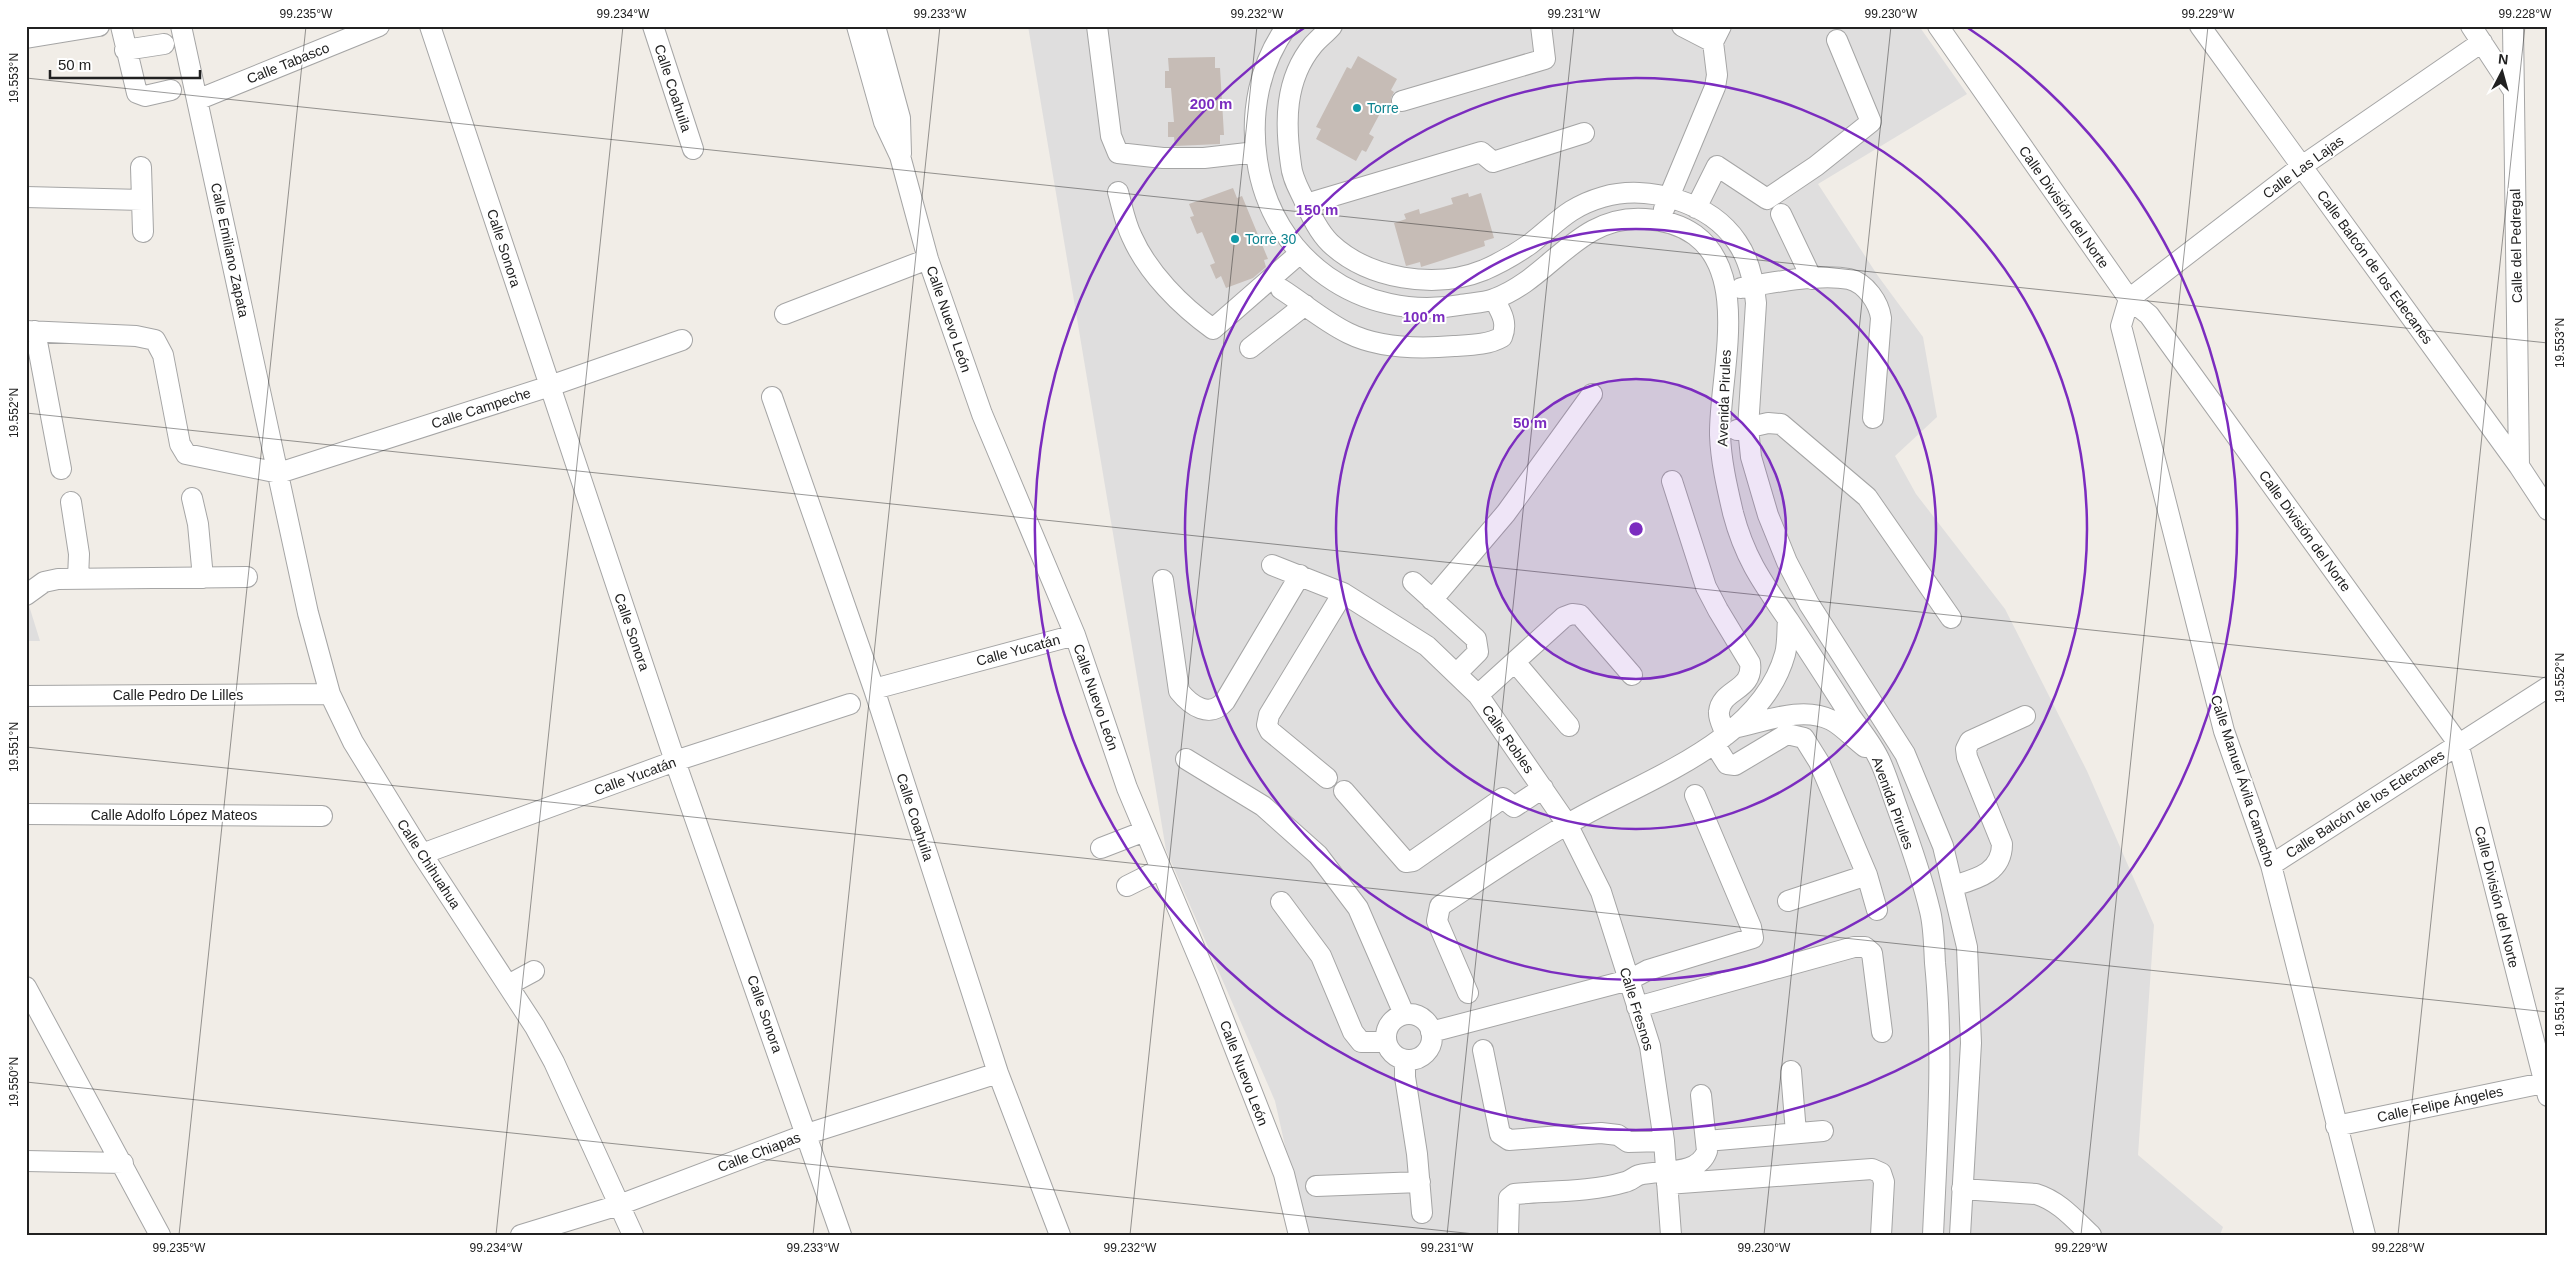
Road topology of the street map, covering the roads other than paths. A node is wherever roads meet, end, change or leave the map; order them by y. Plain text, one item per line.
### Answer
1 (99, 26) edge
2 (121, 26) edge
3 (181, 26) edge
4 (379, 26) edge
5 (430, 26) edge
6 (653, 26) edge
7 (857, 26) edge
8 (876, 26) edge
9 (1096, 26) edge
10 (1332, 26) edge
11 (1541, 26) edge
12 (1682, 26) edge
13 (1938, 26) edge
14 (2200, 26) edge
15 (2512, 26) edge
16 (1278, 29) edge
17 (1717, 34) edge
18 (2477, 34) edge
19 (26, 38) edge
20 (1837, 40) dead end
21 (164, 44) dead end
22 (125, 50) junction
23 (171, 90) dead end
24 (2514, 90) junction
25 (197, 100) junction
26 (1402, 101) dead end
27 (1584, 133) dead end
28 (693, 149) dead end
29 (1256, 152) junction
30 (900, 156) junction
31 (2302, 166) junction
32 (141, 167) dead end
33 (1292, 172) junction
34 (1260, 180) junction
35 (1118, 192) dead end
36 (26, 197) edge
37 (1670, 197) junction
38 (142, 200) junction
39 (1306, 204) junction
40 (1696, 208) junction
41 (1782, 214) dead end
42 (1659, 220) junction
43 (143, 232) dead end
44 (1299, 254) junction
45 (928, 259) junction
46 (1812, 279) junction
47 (1754, 286) junction
48 (1281, 289) dead end
49 (1727, 291) junction
50 (2129, 298) junction
51 (1494, 299) junction
52 (1304, 304) junction
53 (785, 314) dead end
54 (31, 331) edge
55 (682, 340) dead end
56 (1250, 348) dead end
57 (550, 386) junction
58 (1592, 394) dead end
59 (772, 397) dead end
60 (1872, 418) dead end
61 (1748, 428) junction
62 (1720, 434) junction
63 (2519, 466) junction
64 (61, 469) dead end
65 (279, 473) junction
66 (1672, 481) dead end
67 (192, 498) dead end
68 (71, 502) dead end
69 (2548, 510) edge
70 (1272, 565) dead end
71 (1300, 575) junction
72 (247, 577) dead end
73 (203, 578) junction
74 (78, 579) junction
75 (1163, 580) dead end
76 (1413, 582) dead end
77 (1343, 593) junction
78 (26, 595) edge
79 (1432, 600) junction
80 (1951, 618) dead end
81 (1788, 620) junction
82 (1075, 635) junction
83 (1515, 662) junction
84 (1457, 673) junction
85 (1632, 675) dead end
86 (2548, 687) edge
87 (874, 689) junction
88 (330, 694) junction
89 (1478, 695) junction
90 (26, 696) edge
91 (850, 704) dead end
92 (2025, 716) dead end
93 (1569, 726) dead end
94 (1726, 736) junction
95 (2458, 743) junction
96 (1186, 759) dead end
97 (1880, 759) junction
98 (675, 761) junction
99 (1327, 778) dead end
100 (1543, 788) junction
101 (1344, 791) dead end
102 (1695, 795) dead end
103 (26, 814) edge
104 (322, 816) dead end
105 (1567, 824) junction
106 (1145, 831) junction
107 (1101, 848) dead end
108 (422, 854) junction
109 (2271, 865) junction
110 (1162, 870) junction
111 (1867, 875) junction
112 (1126, 886) dead end
113 (1953, 886) junction
114 (1788, 901) dead end
115 (1281, 902) dead end
116 (1877, 910) dead end
117 (534, 971) dead end
118 (1629, 980) junction
119 (508, 985) junction
120 (1468, 993) dead end
121 (28, 996) edge
122 (1637, 1007) junction
123 (1404, 1014) junction
124 (1431, 1032) junction
125 (1882, 1032) dead end
126 (1386, 1042) junction
127 (1483, 1050) dead end
128 (1405, 1060) junction
129 (1790, 1071) dead end
130 (998, 1073) junction
131 (2547, 1087) edge
132 (1701, 1095) dead end
133 (2336, 1126) junction
134 (1823, 1131) dead end
135 (1796, 1133) junction
136 (807, 1134) junction
137 (1664, 1141) junction
138 (1706, 1141) junction
139 (26, 1161) edge
140 (123, 1163) junction
141 (1667, 1178) junction
142 (1420, 1182) junction
143 (1316, 1186) dead end
144 (1962, 1189) junction
145 (619, 1205) junction
146 (1422, 1212) dead end
147 (160, 1235) edge
148 (520, 1235) edge
149 (633, 1235) edge
150 (841, 1235) edge
151 (1060, 1235) edge
152 (1299, 1235) edge
153 (1508, 1235) edge
154 (1671, 1235) edge
155 (1882, 1235) edge
156 (1933, 1235) edge
157 (1960, 1235) edge
158 (2091, 1235) edge
159 (2365, 1235) edge

1 - 19 street
2 - 22 street
3 - 25 street, Calle Emiliano Zapata
4 - 25 street, Calle Tabasco
5 - 57 street, Calle Sonora
6 - 28 street, Calle Coahuila
7 - 30 street, Calle Nuevo León
8 - 30 street, Calle Nuevo León
9 - 29 street
10 - 33 street, Avenida Pirules
11 - 26 street
12 - 17 street
13 - 50 street, Calle División del Norte
14 - 31 street, Calle Balcón de los Edecanes
15 - 24 street, Calle del Pedregal
16 - 29 street, Avenida Pirules
17 - 37 street
18 - 24 street
18 - 31 street, Calle Las Lajas
20 - 40 street
21 - 22 street
22 - 23 street
24 - 63 street, Calle del Pedregal
25 - 65 street, Calle Emiliano Zapata
27 - 39 street
29 - 34 street, Avenida Pirules
30 - 45 street, Calle Nuevo León
31 - 50 street, Calle Las Lajas
31 - 63 street, Calle Balcón de los Edecanes
32 - 38 street
33 - 34 street
33 - 39 street, Avenida Pirules
34 - 44 street, Avenida Pirules
35 - 44 street
36 - 38 street
37 - 39 street, Avenida Pirules
37 - 40 street, Avenida Pirules
37 - 42 street
38 - 43 street
40 - 47 street, Avenida Pirules
41 - 46 street
42 - 49 street, Avenida Pirules
42 - 51 street, Avenida Pirules
44 - 51 street, Avenida Pirules
45 - 53 street
45 - 82 street, Calle Nuevo León
46 - 47 street
46 - 60 street
47 - 49 street
47 - 61 street, Avenida Pirules
48 - 52 street
49 - 62 street, Avenida Pirules
50 - 95 street, Calle División del Norte
50 - 109 street, Calle Manuel Ávila Camacho
51 - 52 street
52 - 56 street
54 - 64 street
54 - 65 street
55 - 57 street, Calle Campeche
57 - 65 street, Calle Campeche
57 - 98 street, Calle Sonora
58 - 79 street
59 - 87 street, Calle Coahuila
61 - 62 street
61 - 80 street
61 - 113 street, Avenida Pirules
62 - 81 street, Avenida Pirules
63 - 69 street, Calle Balcón de los Edecanes
65 - 88 street, Calle Chihuahua
66 - 94 street
67 - 73 street
68 - 74 street
70 - 71 street, Calle Robles
71 - 75 street
71 - 77 street, Calle Robles
72 - 73 street
73 - 74 street
74 - 78 street
76 - 79 street
77 - 84 street, Calle Robles
77 - 99 street
79 - 84 street
81 - 94 street
81 - 97 street, Avenida Pirules
82 - 87 street, Calle Yucatán
82 - 106 street, Calle Nuevo León
83 - 85 street
83 - 89 street
83 - 93 street
84 - 89 street, Calle Robles
86 - 95 street, Calle Balcón de los Edecanes
87 - 130 street, Calle Coahuila
88 - 90 street, Calle Pedro De Lilles
88 - 108 street, Calle Chihuahua
89 - 100 street, Calle Robles
91 - 98 street, Calle Yucatán
92 - 113 street
94 - 97 street
94 - 105 street
94 - 111 street
95 - 109 street, Calle Balcón de los Edecanes
95 - 131 street, Calle División del Norte
96 - 123 street
97 - 156 street, Avenida Pirules
98 - 108 street, Calle Yucatán
98 - 136 street, Calle Sonora
100 - 101 street
100 - 105 street, Calle Robles
102 - 118 street
103 - 104 street, Calle Adolfo López Mateos
105 - 118 street, Calle Fresnos
105 - 120 street
106 - 107 street
106 - 110 street, Calle Nuevo León
108 - 119 street, Calle Chihuahua
109 - 133 street, Calle Manuel Ávila Camacho
110 - 112 street
110 - 152 street, Calle Nuevo León
111 - 114 street
111 - 116 street
113 - 144 street, Avenida Pirules
115 - 126 street
117 - 119 street
118 - 122 street, Calle Fresnos
118 - 124 street
119 - 145 street, Calle Chihuahua
121 - 140 street
122 - 125 street
122 - 137 street, Calle Fresnos
123 - 124 street
123 - 126 street
124 - 128 street
126 - 128 street
127 - 137 street
128 - 142 street
129 - 135 street
130 - 136 street, Calle Chiapas
130 - 151 street, Calle Coahuila
131 - 133 street, Calle Felipe Ángeles
132 - 138 street
133 - 159 street, Calle Manuel Ávila Camacho
134 - 135 street
135 - 138 street
136 - 145 street, Calle Chiapas
136 - 150 street, Calle Sonora
137 - 141 street, Calle Fresnos
138 - 141 street
139 - 140 street
140 - 147 street
141 - 153 street
141 - 154 street, Calle Fresnos
141 - 155 street
142 - 143 street
142 - 146 street
144 - 157 street, Avenida Pirules
144 - 158 street
145 - 148 street, Calle Chiapas
145 - 149 street, Calle Chihuahua

